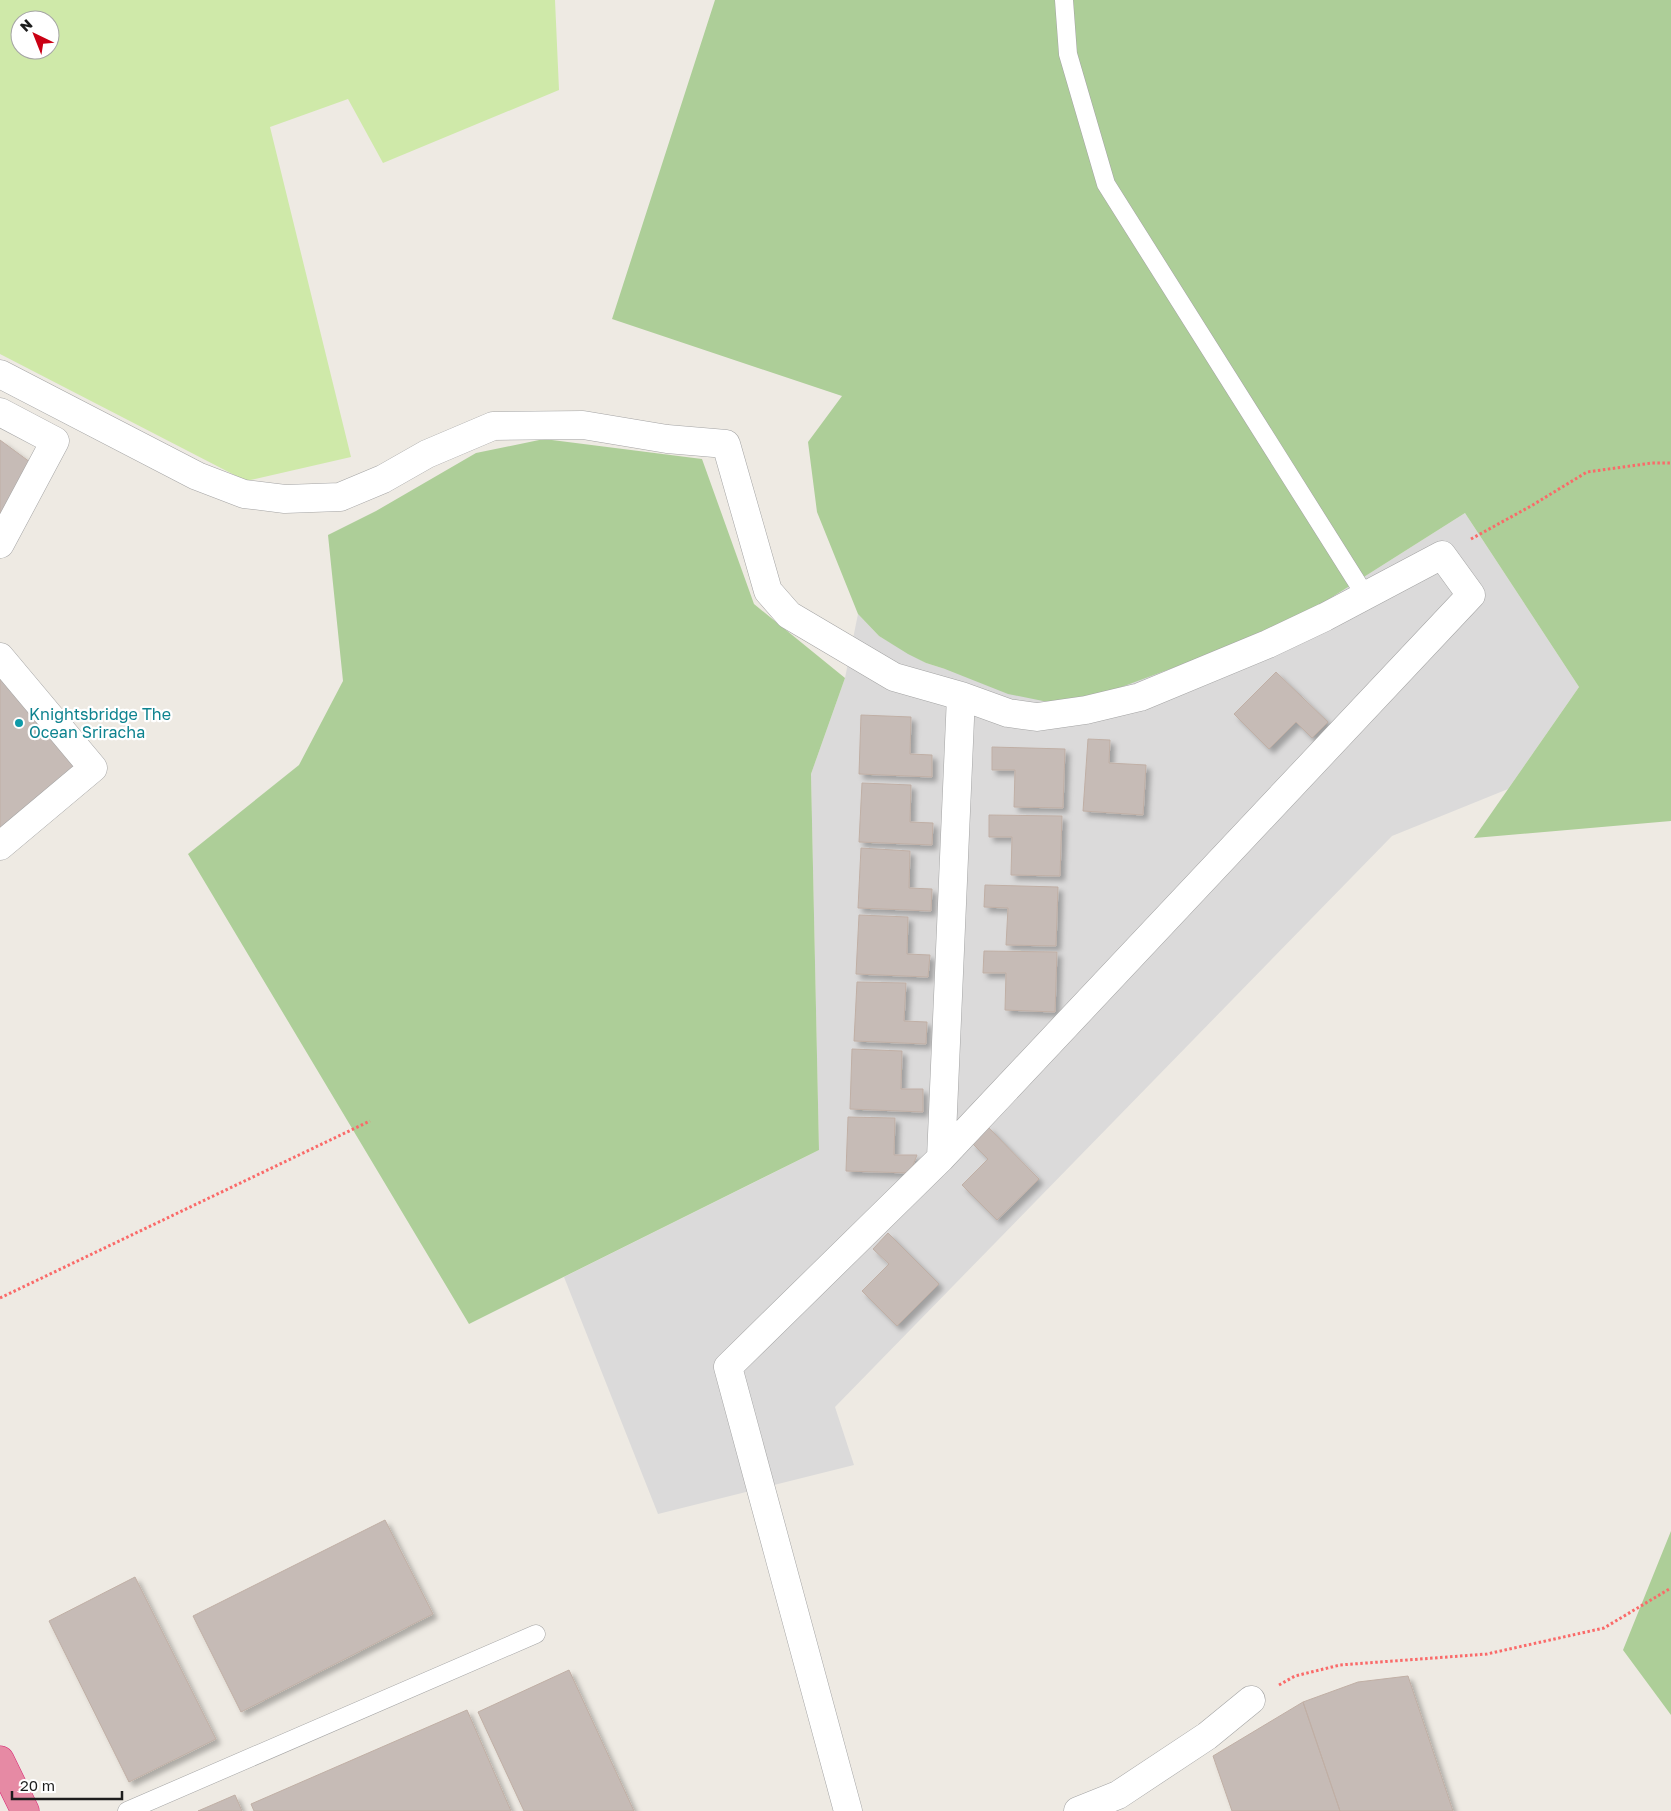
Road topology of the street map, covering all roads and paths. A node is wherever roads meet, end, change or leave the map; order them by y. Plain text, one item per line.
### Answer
1 (1064, 0) edge
2 (0, 374) edge
3 (0, 412) edge
4 (1671, 463) edge
5 (0, 544) edge
6 (1442, 555) junction
7 (1365, 595) junction
8 (0, 657) edge
9 (961, 696) junction
10 (0, 846) edge
11 (370, 1121) dead end
12 (941, 1158) junction
13 (0, 1298) edge
14 (1671, 1588) edge
15 (536, 1634) dead end
16 (1250, 1700) joint
17 (0, 1760) edge
18 (25, 1811) edge
19 (126, 1811) edge
20 (848, 1811) edge
21 (1078, 1811) edge

1 - 7 lane
2 - 9 street
3 - 5 street
4 - 6 path
6 - 7 street
6 - 12 street
7 - 9 street
8 - 10 street
9 - 12 street
11 - 13 path
12 - 20 street
14 - 16 path
15 - 19 lane
16 - 21 street
17 - 18 highway

